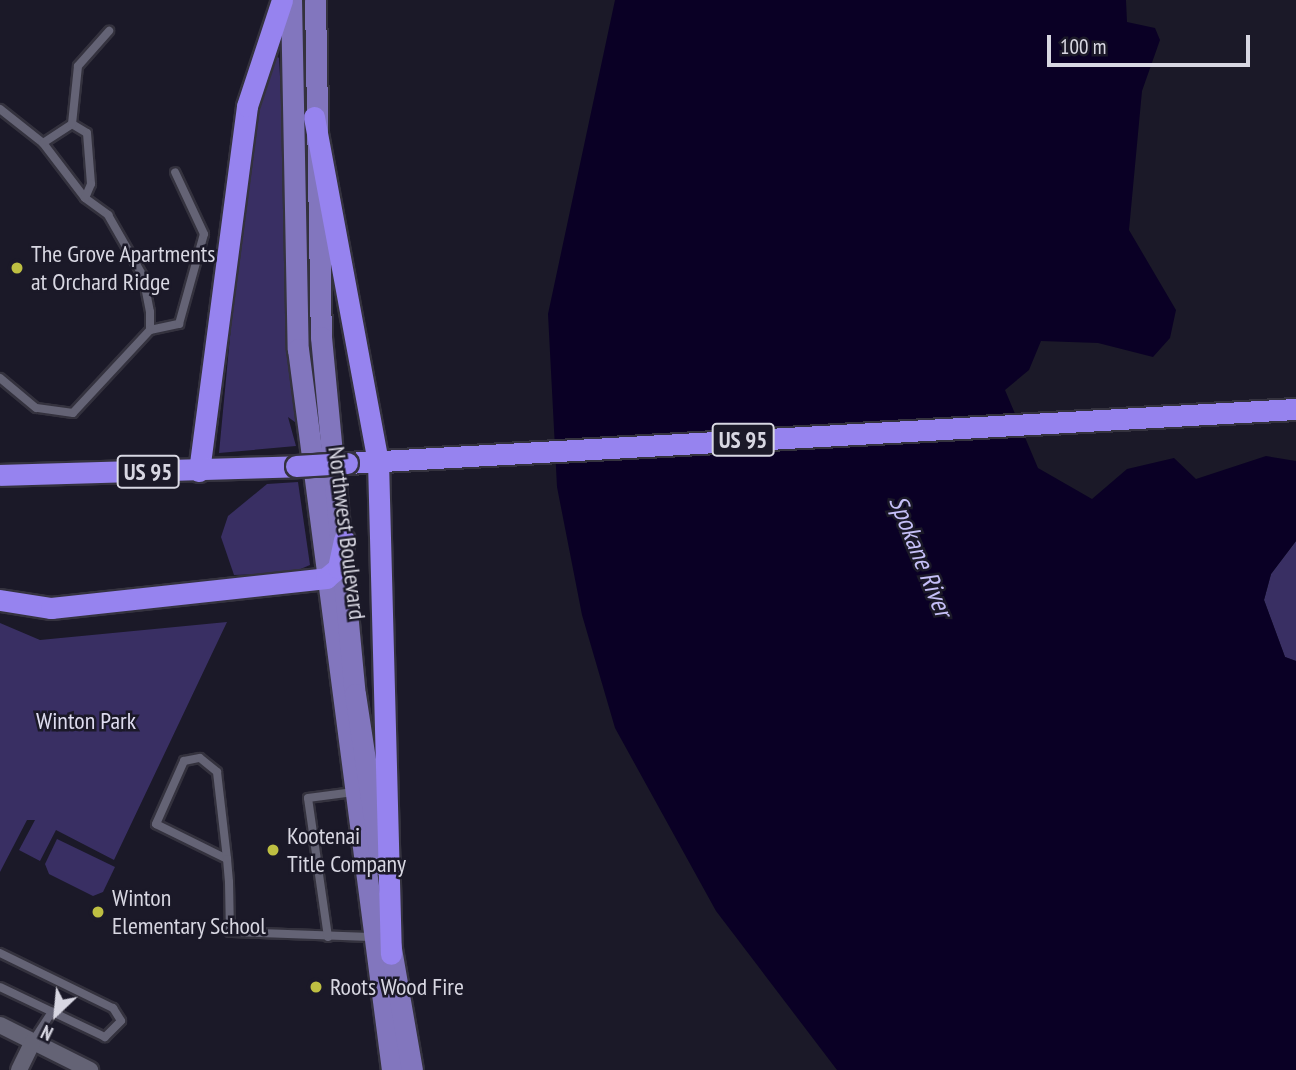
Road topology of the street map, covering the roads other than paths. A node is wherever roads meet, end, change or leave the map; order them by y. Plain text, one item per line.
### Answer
1 (282, 0) edge
2 (291, 0) edge
3 (315, 0) edge
4 (109, 31) dead end
5 (0, 109) edge
6 (314, 117) junction
7 (72, 124) junction
8 (43, 143) junction
9 (175, 172) dead end
10 (85, 198) junction
11 (150, 330) junction
12 (0, 378) edge
13 (1296, 409) edge
14 (378, 461) junction
15 (199, 471) junction
16 (0, 475) edge
17 (344, 540) junction
18 (326, 578) junction
19 (0, 600) edge
20 (354, 792) junction
21 (227, 859) junction
22 (328, 937) junction
23 (373, 937) junction
24 (0, 953) edge
25 (391, 954) junction
26 (0, 987) edge
27 (52, 1012) junction
28 (0, 1025) edge
29 (33, 1041) junction
30 (19, 1070) edge
31 (90, 1070) edge
32 (392, 1070) edge
33 (412, 1070) edge

1 - 15 highway
2 - 18 main road, Northwest Boulevard
3 - 6 main road, Northwest Boulevard
4 - 7 lane
5 - 8 lane
6 - 14 highway
6 - 17 main road, Northwest Boulevard
7 - 8 lane
7 - 10 lane
8 - 10 lane
9 - 11 lane
10 - 11 lane
11 - 12 lane
13 - 14 highway, US 95
14 - 15 highway, US 95, bridge
14 - 25 highway
15 - 16 highway, US 95
17 - 18 highway
17 - 25 main road, Northwest Boulevard
18 - 19 highway
18 - 20 main road, Northwest Boulevard
20 - 22 lane
20 - 23 main road, Northwest Boulevard
21 - 21 lane
21 - 22 lane
22 - 23 lane
23 - 32 main road, Northwest Boulevard
24 - 27 lane
25 - 33 main road, Northwest Boulevard
26 - 27 lane
27 - 29 lane
28 - 29 street
29 - 30 street
29 - 31 street

